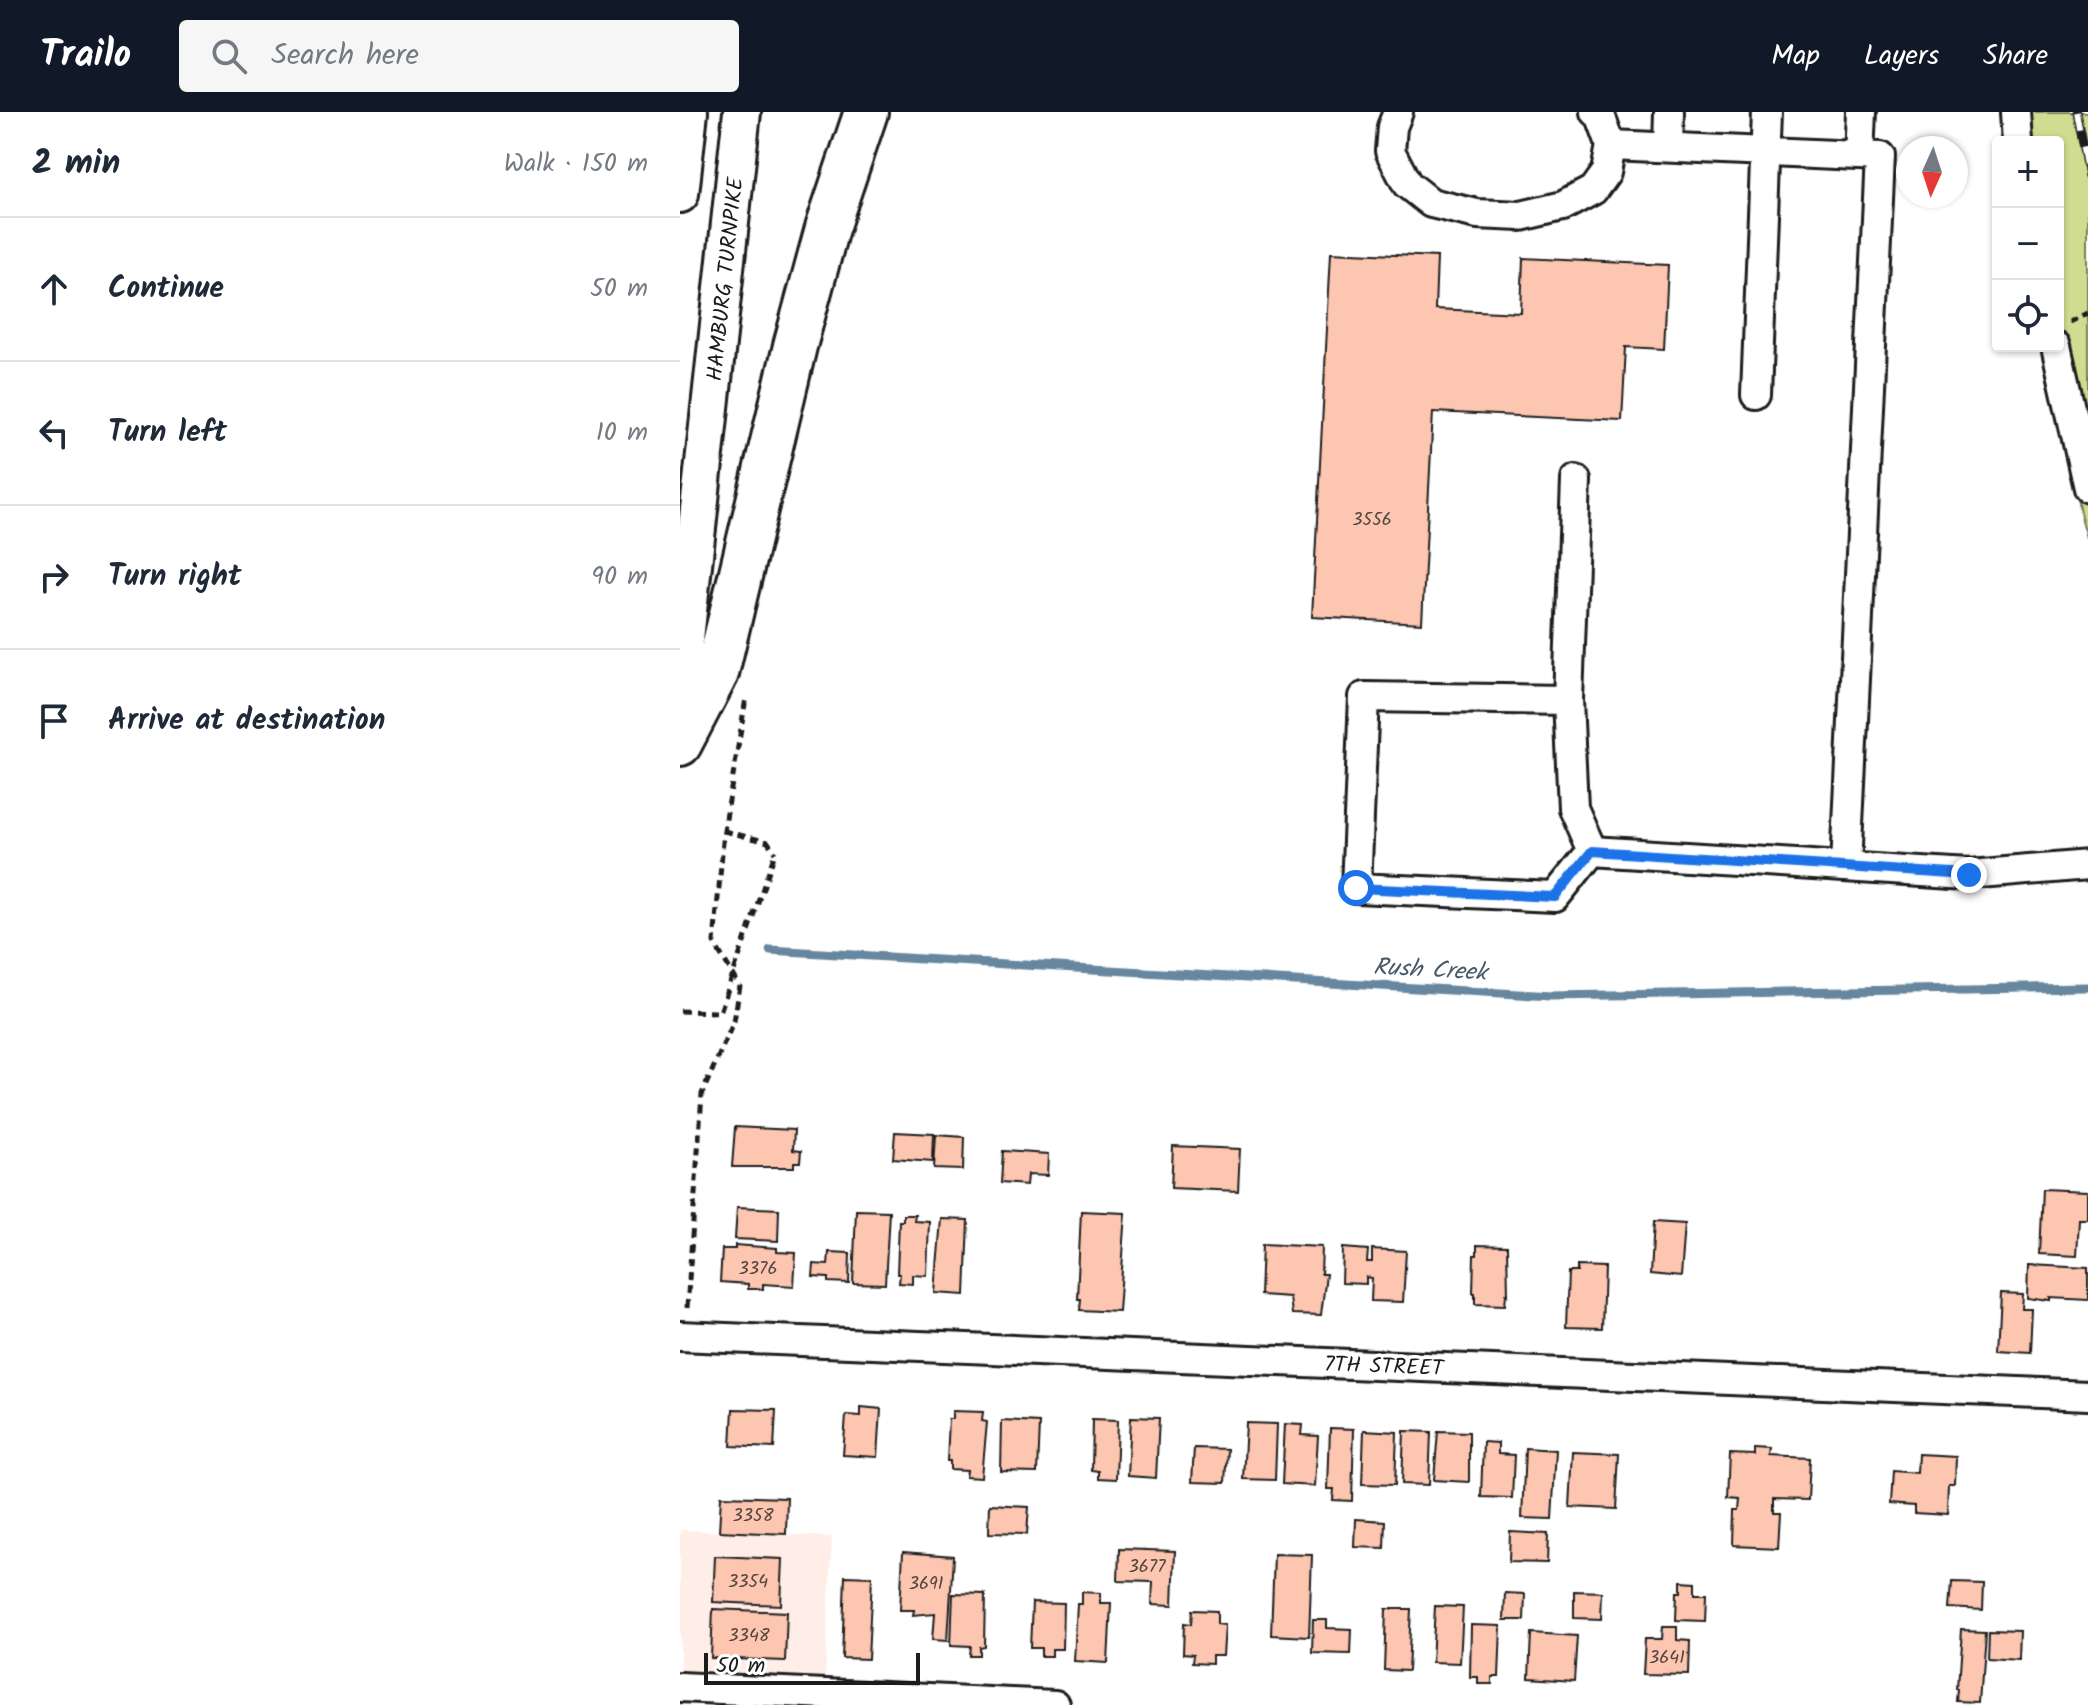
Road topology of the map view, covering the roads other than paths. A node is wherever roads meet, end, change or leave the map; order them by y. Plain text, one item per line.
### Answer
1 (689, 112) edge
2 (742, 112) edge
3 (866, 112) edge
4 (1398, 112) edge
5 (1596, 112) edge
6 (1669, 112) edge
7 (1767, 112) edge
8 (1861, 112) edge
9 (2016, 112) edge
10 (2018, 136) edge
11 (1611, 145) junction
12 (1668, 147) junction
13 (1765, 152) junction
14 (1859, 156) junction
15 (680, 194) edge
16 (2057, 352) edge
17 (1756, 395) dead end
18 (1576, 480) dead end
19 (2088, 488) edge
20 (680, 685) edge
21 (1568, 700) junction
22 (680, 744) edge
23 (1592, 851) junction
24 (2088, 865) edge
25 (1846, 867) junction
26 (680, 1336) edge
27 (2088, 1395) edge
28 (680, 1687) edge
29 (1055, 1705) edge

1 - 15 main road
2 - 20 main road, HAMBURG TURNPIKE
3 - 22 highway
4 - 11 street
5 - 11 street
6 - 12 street
7 - 13 street
8 - 14 street
9 - 10 street
11 - 12 street
12 - 13 street
13 - 14 street
13 - 17 street
14 - 25 street
16 - 19 street
18 - 21 street
21 - 23 street
21 - 23 street
23 - 25 street
24 - 25 street
26 - 27 street, 7TH STREET
28 - 29 street

